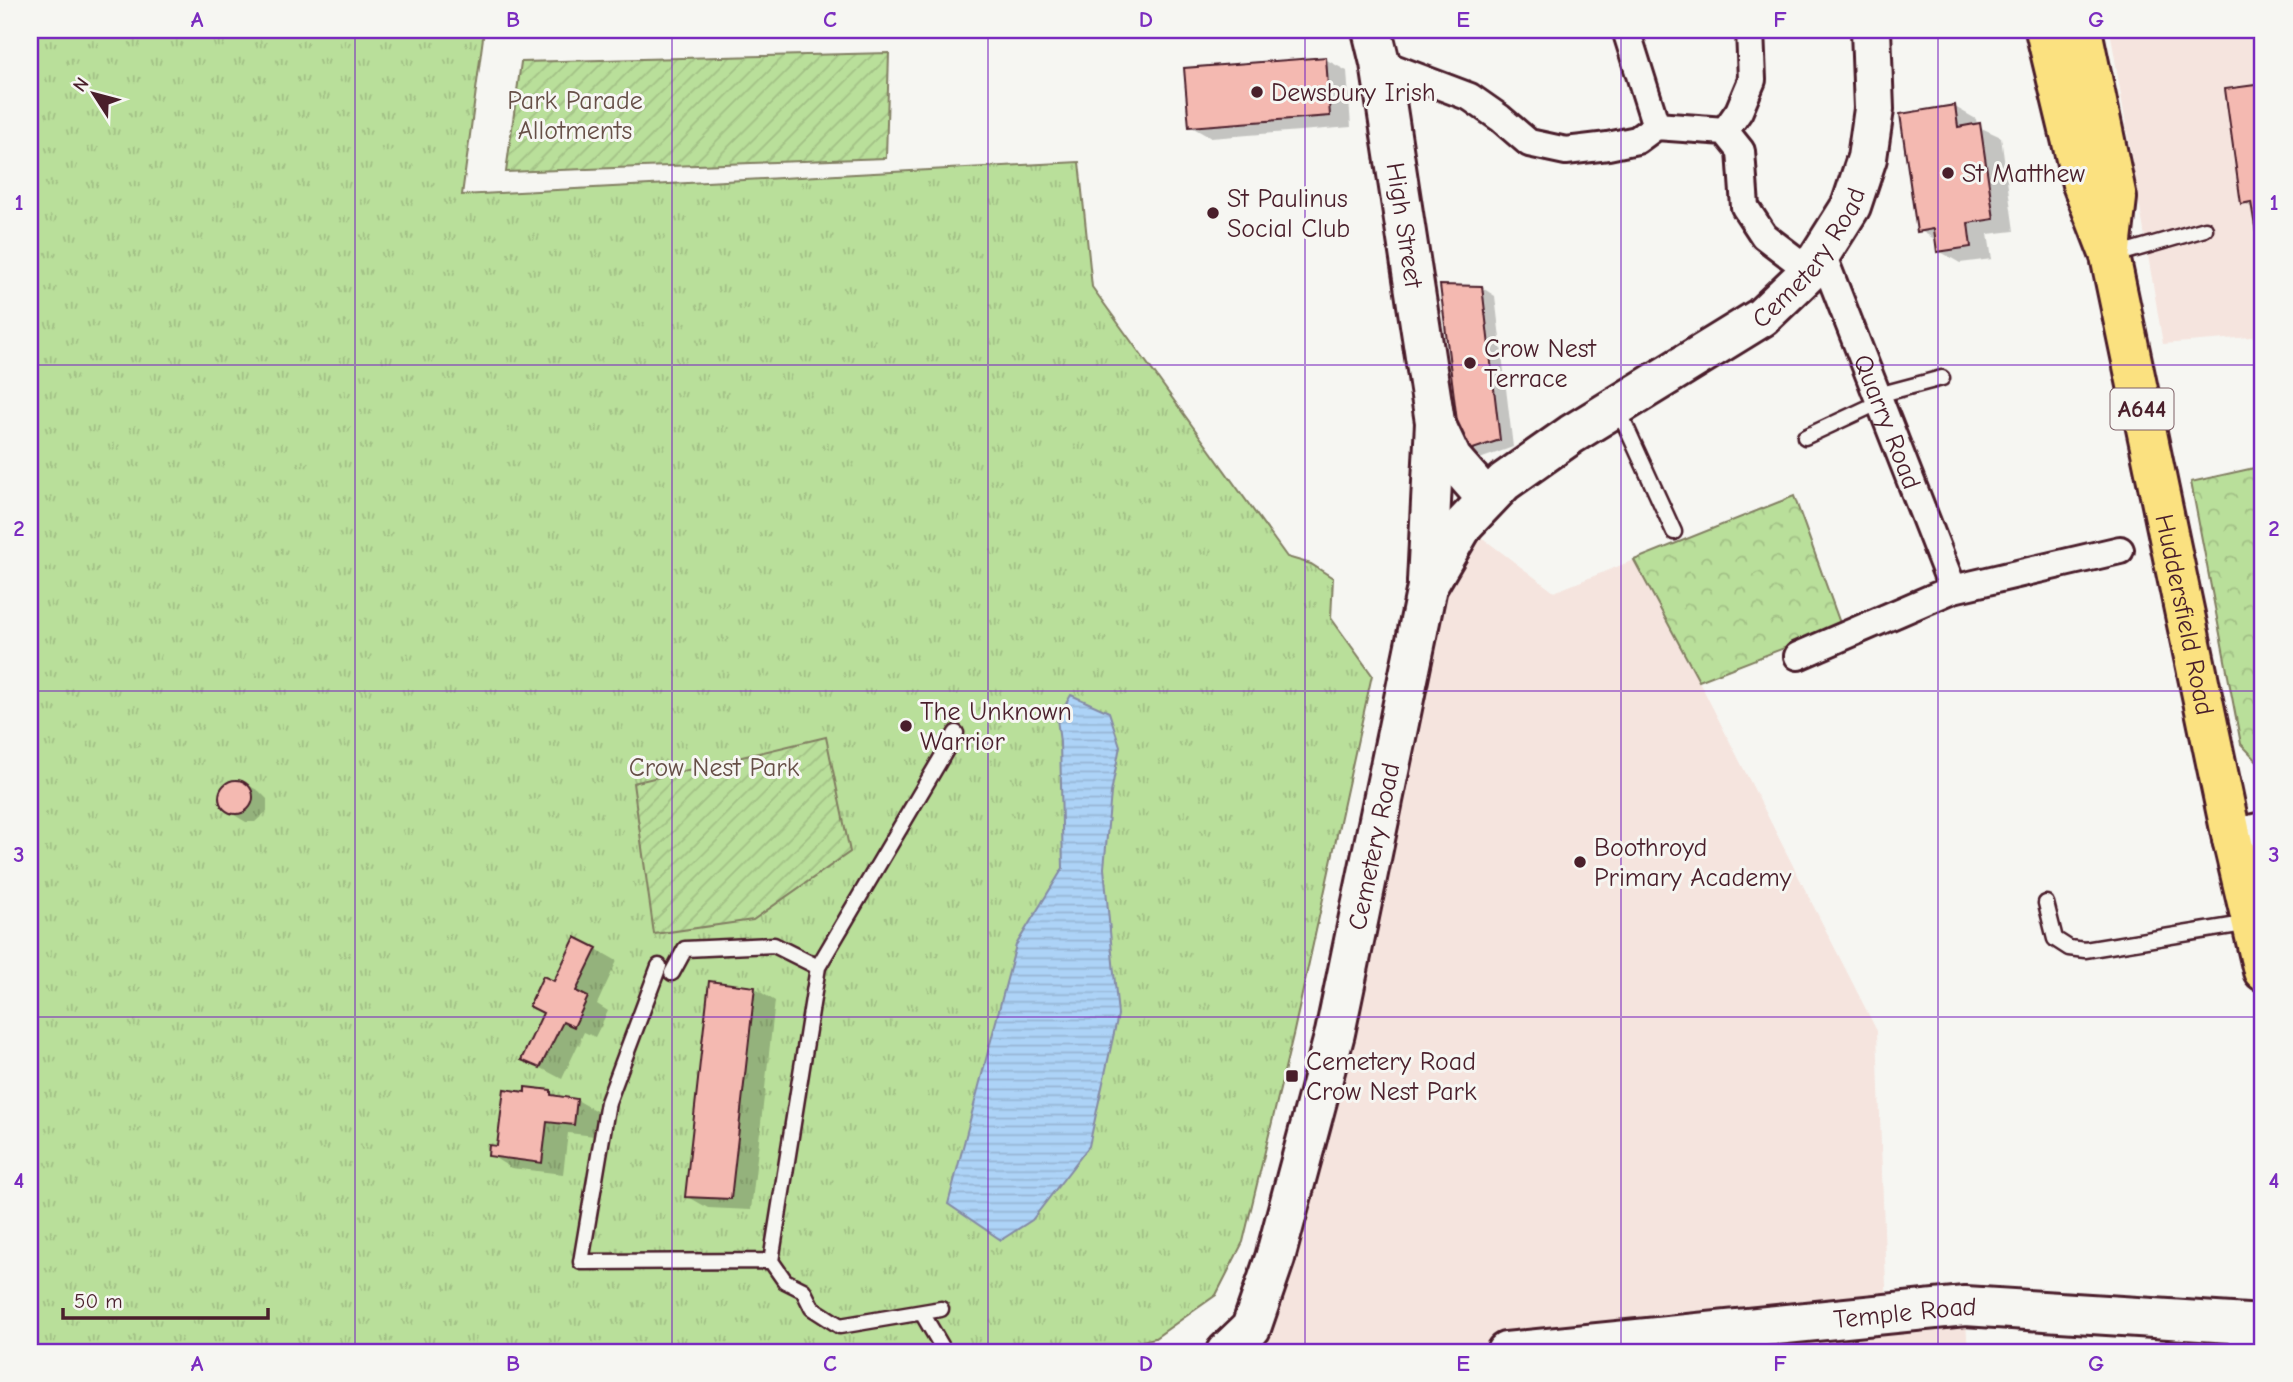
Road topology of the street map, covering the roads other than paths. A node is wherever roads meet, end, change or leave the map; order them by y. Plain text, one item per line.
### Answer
1 (1626, 30) edge
2 (1750, 30) edge
3 (1871, 30) edge
4 (2045, 30) edge
5 (2082, 30) edge
6 (1376, 46) edge
7 (1656, 126) junction
8 (1725, 131) junction
9 (2205, 229) dead end
10 (2110, 256) junction
11 (1816, 262) junction
12 (1942, 378) dead end
13 (1879, 399) junction
14 (1617, 406) junction
15 (1435, 422) junction
16 (1805, 437) dead end
17 (1486, 499) junction
18 (1674, 532) dead end
19 (2120, 550) dead end
20 (1427, 587) junction
21 (1953, 589) junction
22 (1798, 656) dead end
23 (956, 733) dead end
24 (2248, 835) edge
25 (2046, 903) dead end
26 (2252, 923) junction
27 (818, 967) junction
28 (2263, 971) edge
29 (771, 1261) junction
30 (941, 1309) dead end
31 (922, 1313) junction
32 (2263, 1325) edge
33 (945, 1352) edge
34 (1226, 1352) edge
35 (1506, 1352) edge

1 - 7 street
2 - 8 street
3 - 11 main road, Cemetery Road
4 - 10 highway, Huddersfield Road / A644
5 - 10 highway, Huddersfield Road / A644
6 - 7 street
6 - 15 main road, High Street
7 - 8 street
8 - 11 street
9 - 10 lane
10 - 24 highway, Huddersfield Road / A644
11 - 13 street, Quarry Road
11 - 14 main road, Cemetery Road
12 - 13 lane
13 - 16 lane
13 - 21 street, Quarry Road
14 - 17 main road, Cemetery Road
14 - 18 lane
15 - 17 main road, High Street
15 - 20 main road, High Street
17 - 20 main road, Cemetery Road
19 - 21 street
20 - 34 main road, Cemetery Road
21 - 22 street
23 - 27 lane
24 - 26 highway, Huddersfield Road / A644
25 - 26 lane
26 - 28 highway, Huddersfield Road / A644
27 - 29 lane
27 - 29 lane
29 - 31 lane
30 - 31 lane
31 - 33 lane
32 - 35 main road, Temple Road

